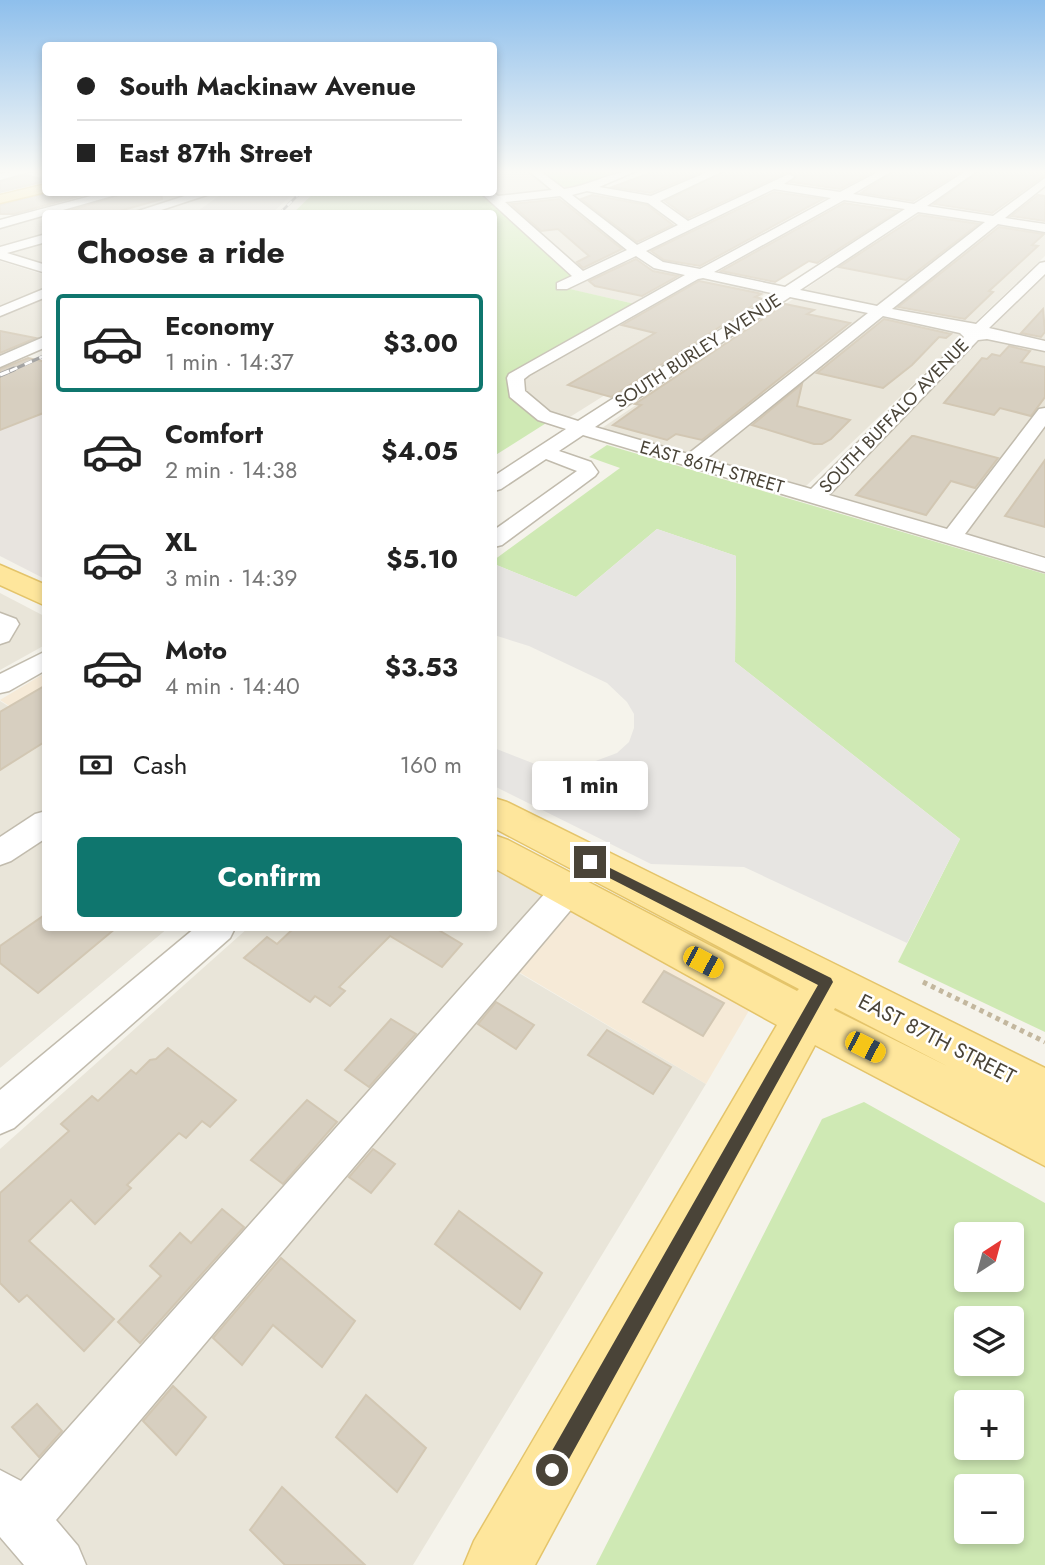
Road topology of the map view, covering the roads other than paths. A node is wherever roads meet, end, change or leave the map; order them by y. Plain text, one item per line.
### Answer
1 (27, 244) edge
2 (545, 244) edge
3 (629, 244) edge
4 (649, 244) edge
5 (753, 244) edge
6 (860, 244) edge
7 (965, 244) edge
8 (636, 250) junction
9 (0, 253) edge
10 (1045, 266) edge
11 (41, 267) edge
12 (11, 274) dead end
13 (698, 274) junction
14 (582, 277) junction
15 (562, 286) dead end
16 (786, 292) junction
17 (42, 294) edge
18 (0, 312) edge
19 (880, 312) junction
20 (977, 332) junction
21 (42, 343) edge
22 (1045, 346) edge
23 (0, 362) edge
24 (1045, 413) edge
25 (580, 428) junction
26 (544, 452) junction
27 (691, 461) junction
28 (497, 483) edge
29 (815, 497) junction
30 (952, 537) junction
31 (497, 538) edge
32 (1045, 565) edge
33 (0, 574) edge
34 (42, 595) edge
35 (0, 620) edge
36 (0, 636) edge
37 (42, 661) edge
38 (0, 685) edge
39 (497, 814) edge
40 (42, 824) edge
41 (497, 852) edge
42 (0, 853) edge
43 (568, 890) junction
44 (215, 931) edge
45 (816, 1000) junction
46 (1045, 1093) edge
47 (0, 1115) edge
48 (1045, 1142) edge
49 (11, 1508) edge
50 (59, 1565) edge
51 (498, 1565) edge

1 - 9 street
2 - 14 street
3 - 8 street
4 - 8 street
5 - 13 street
6 - 16 street, SOUTH BURLEY AVENUE
7 - 19 street
8 - 13 street
8 - 14 street
9 - 11 street
10 - 20 street, SOUTH BUFFALO AVENUE
11 - 12 street
13 - 16 street
13 - 25 street, EAST 86TH STREET
14 - 15 street
16 - 19 street
16 - 25 street, SOUTH BURLEY AVENUE
17 - 18 street
19 - 20 street
19 - 27 street
20 - 22 street
20 - 29 street, SOUTH BUFFALO AVENUE
21 - 23 street
24 - 30 street
25 - 26 street, SOUTH BURLEY AVENUE
25 - 27 street, EAST 86TH STREET
26 - 28 street, SOUTH BURLEY AVENUE
26 - 31 street
27 - 29 street, EAST 86TH STREET
29 - 30 street, EAST 86TH STREET
30 - 32 street, EAST 86TH STREET
33 - 34 main road
35 - 36 street
37 - 38 street
39 - 45 main road, EAST 87TH STREET
40 - 42 street
41 - 43 main road, EAST 87TH STREET
43 - 45 main road, EAST 87TH STREET
43 - 49 street
44 - 47 street
45 - 46 main road, EAST 87TH STREET
45 - 48 main road, EAST 87TH STREET
45 - 51 main road
49 - 50 street

